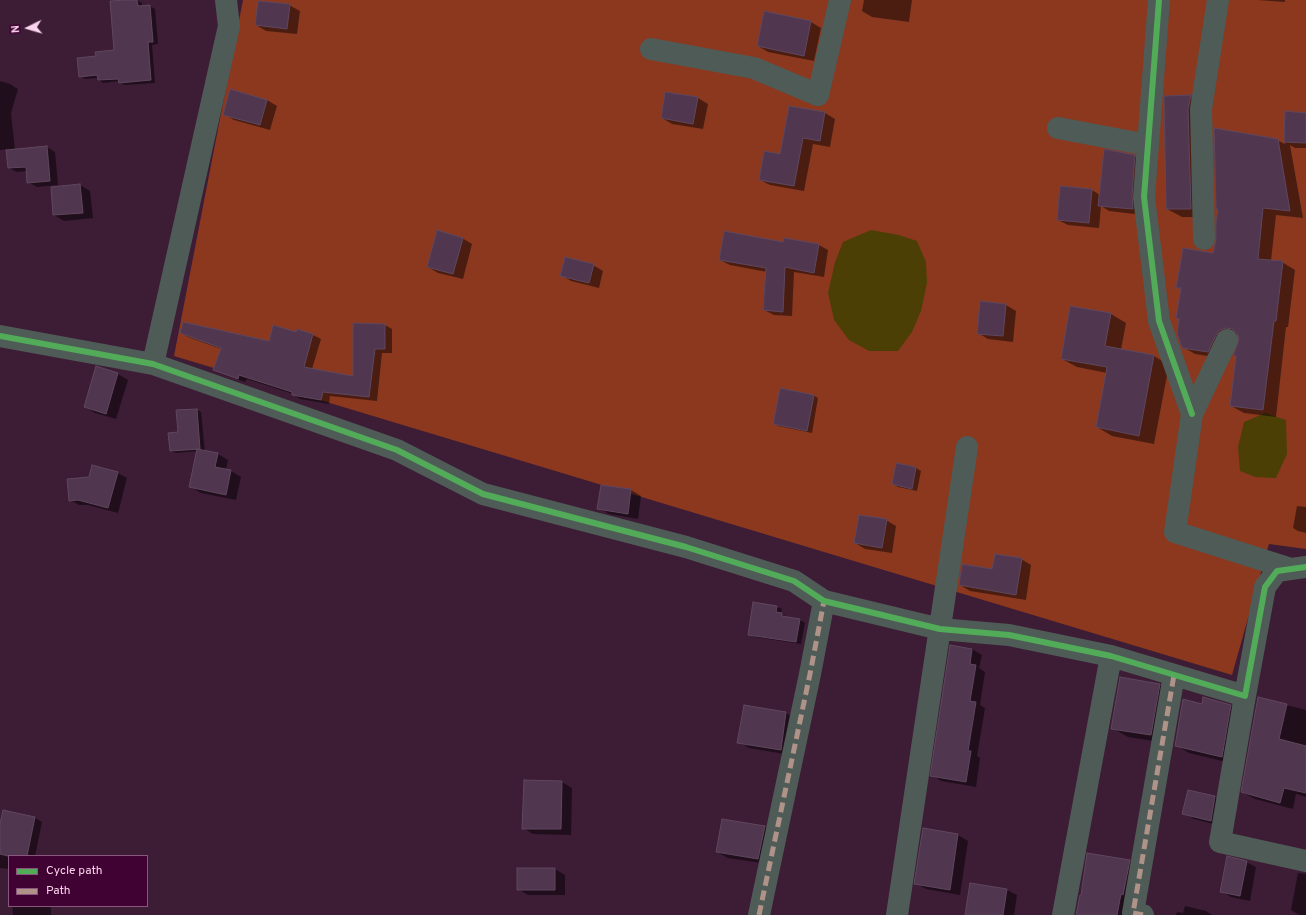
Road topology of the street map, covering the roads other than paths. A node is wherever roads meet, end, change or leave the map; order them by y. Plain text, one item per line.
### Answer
1 (226, 0) edge
2 (840, 0) edge
3 (1160, 0) edge
4 (1218, 0) edge
5 (652, 49) dead end
6 (1058, 128) dead end
7 (1148, 145) junction
8 (1204, 239) dead end
9 (0, 336) edge
10 (1227, 340) dead end
11 (153, 364) junction
12 (1192, 414) junction
13 (967, 447) dead end
14 (1299, 568) edge
15 (824, 601) junction
16 (940, 628) junction
17 (1111, 656) junction
18 (1174, 675) junction
19 (1245, 696) junction
20 (1306, 861) edge
21 (759, 915) edge
22 (897, 915) edge
23 (1063, 915) edge
24 (1143, 915) edge

1 - 11 street
2 - 5 street
3 - 7 street
4 - 8 street
6 - 7 street
7 - 12 street
9 - 11 street
10 - 12 street
11 - 15 street
12 - 14 street
13 - 16 street
14 - 19 street
15 - 16 street
15 - 21 street
16 - 17 street
16 - 22 street
17 - 18 street
17 - 23 street
18 - 19 street
18 - 24 street
19 - 20 street

